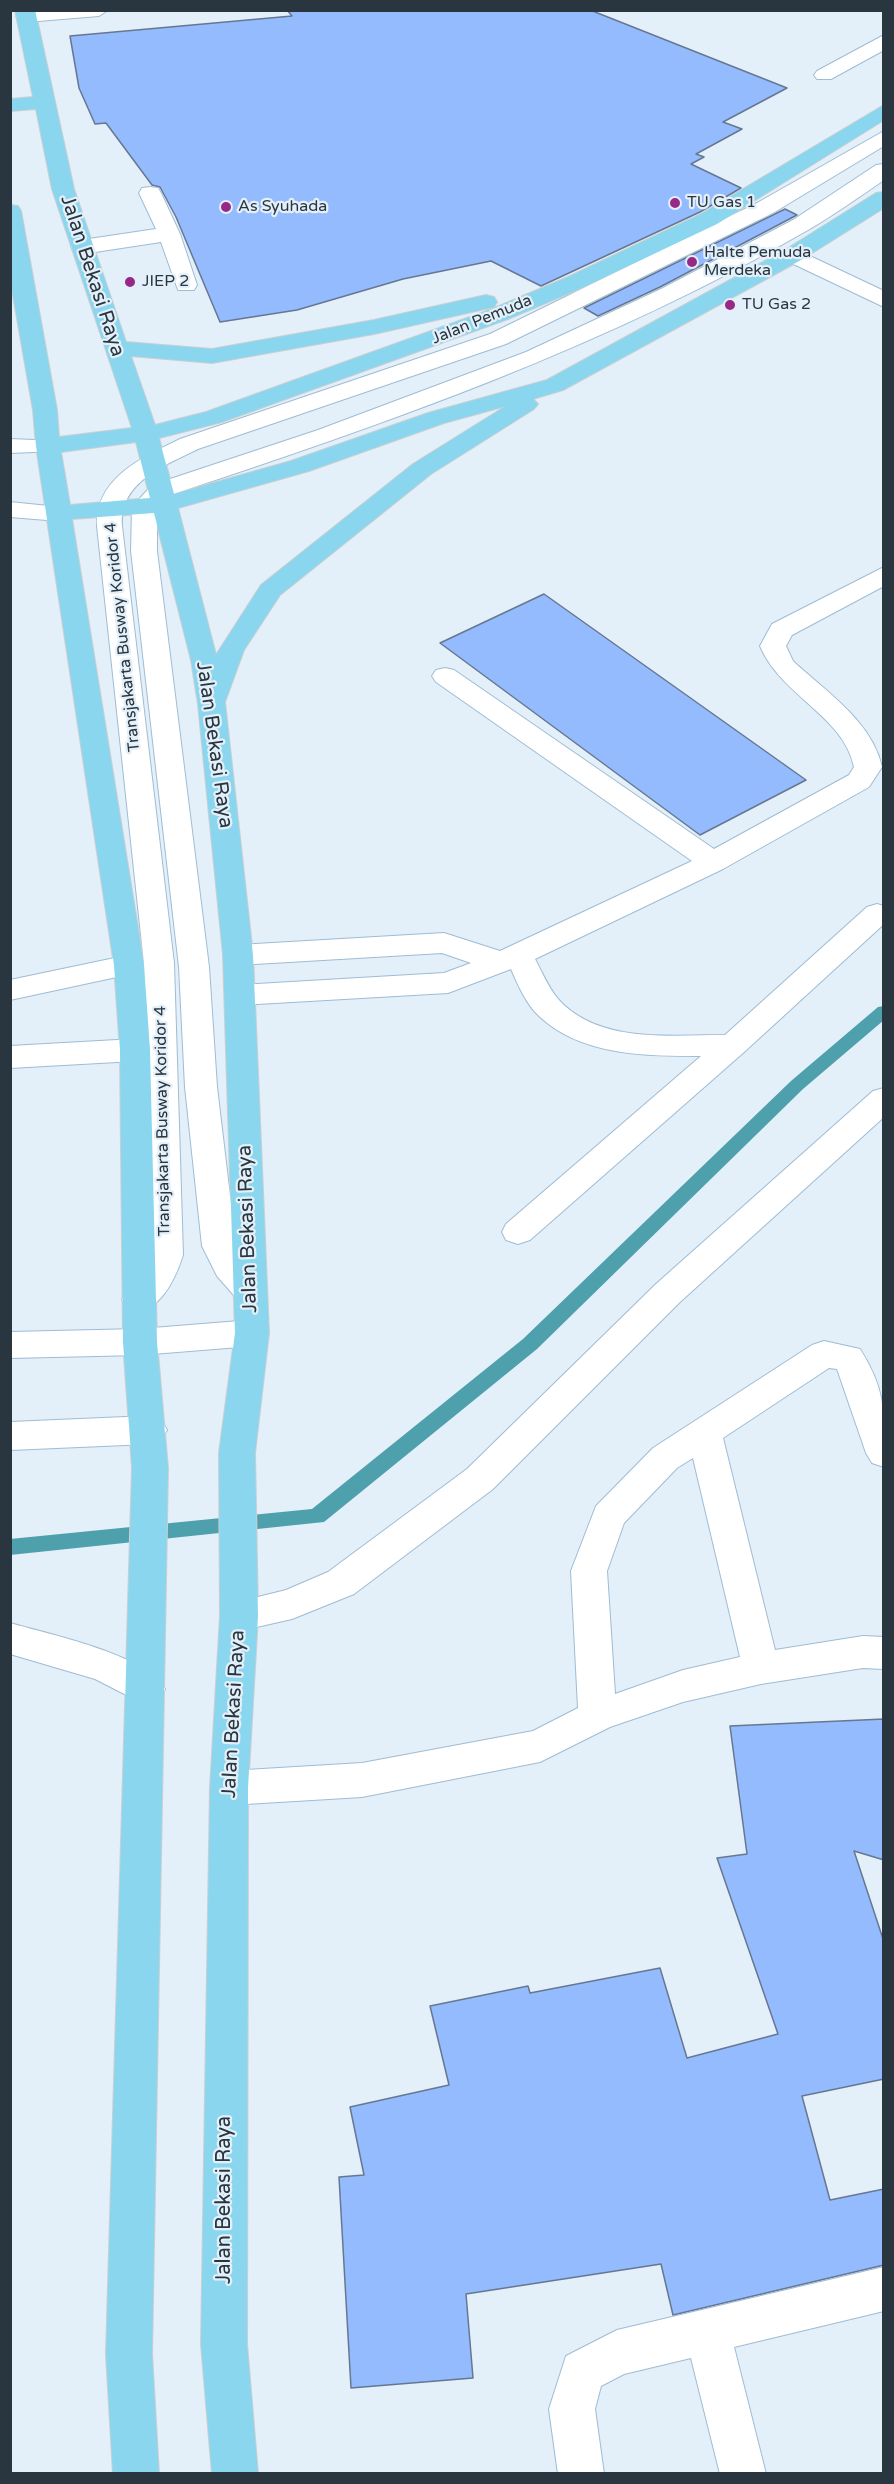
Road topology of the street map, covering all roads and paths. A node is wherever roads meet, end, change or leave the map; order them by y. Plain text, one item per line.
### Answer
1 (99, 10) edge
2 (25, 13) edge
3 (884, 41) edge
4 (825, 75) dead end
5 (43, 102) junction
6 (10, 105) edge
7 (884, 111) edge
8 (884, 137) edge
9 (884, 170) edge
10 (150, 193) dead end
11 (884, 198) edge
12 (10, 211) edge
13 (169, 234) junction
14 (82, 247) junction
15 (793, 255) junction
16 (884, 276) edge
17 (576, 282) junction
18 (186, 285) dead end
19 (862, 290) junction
20 (884, 300) edge
21 (116, 348) junction
22 (555, 385) junction
23 (146, 434) junction
24 (10, 446) edge
25 (48, 446) junction
26 (153, 462) junction
27 (157, 501) junction
28 (10, 509) edge
29 (110, 511) junction
30 (59, 513) junction
31 (884, 575) edge
32 (445, 676) dead end
33 (212, 704) junction
34 (712, 862) junction
35 (877, 914) dead end
36 (238, 955) junction
37 (508, 958) junction
38 (129, 965) junction
39 (10, 990) edge
40 (240, 995) junction
41 (732, 1046) junction
42 (135, 1050) junction
43 (10, 1057) edge
44 (884, 1099) edge
45 (518, 1232) dead end
46 (250, 1292) junction
47 (139, 1299) junction
48 (252, 1333) junction
49 (140, 1342) junction
50 (10, 1346) edge
51 (149, 1430) junction
52 (704, 1431) junction
53 (10, 1436) edge
54 (884, 1453) edge
55 (238, 1600) junction
56 (10, 1638) edge
57 (884, 1653) edge
58 (761, 1668) junction
59 (146, 1689) junction
60 (597, 1716) junction
61 (229, 1788) junction
62 (881, 2299) edge
63 (706, 2331) junction
64 (135, 2474) edge
65 (235, 2474) edge
66 (581, 2474) edge
67 (743, 2474) edge

1 - 2 street
2 - 5 main road, Jalan Bekasi Raya
3 - 4 street
5 - 6 main road
5 - 14 main road, Jalan Bekasi Raya
7 - 17 main road, Jalan Pemuda
8 - 26 street, Transjakarta Busway Koridor 4
9 - 27 street
10 - 13 street
11 - 15 main road
12 - 25 main road
13 - 14 street
13 - 18 street
14 - 21 main road, Jalan Bekasi Raya
15 - 19 street
15 - 22 main road
16 - 19 street
17 - 21 main road
17 - 23 main road, Jalan Pemuda
19 - 20 street
21 - 23 main road, Jalan Bekasi Raya
22 - 27 main road
22 - 33 main road
23 - 25 main road, Jalan Pemuda
23 - 26 main road, Jalan Bekasi Raya
24 - 25 street
25 - 30 main road
26 - 27 main road, Jalan Bekasi Raya
26 - 29 street, Transjakarta Busway Koridor 4
27 - 29 main road
27 - 33 main road, Jalan Bekasi Raya
27 - 46 street, Transjakarta Busway Koridor 4
28 - 30 street
29 - 30 main road
29 - 47 street, Transjakarta Busway Koridor 4
30 - 38 main road
31 - 34 street
32 - 34 street
33 - 36 main road, Jalan Bekasi Raya
34 - 37 street
35 - 41 street
36 - 37 street
36 - 40 main road, Jalan Bekasi Raya
37 - 40 street
37 - 41 street
38 - 39 street
38 - 42 main road
40 - 46 main road, Jalan Bekasi Raya
41 - 45 street
42 - 43 street
42 - 47 main road
44 - 55 street
46 - 48 main road, Jalan Bekasi Raya
47 - 49 main road
48 - 49 street
48 - 55 main road, Jalan Bekasi Raya
49 - 50 street
49 - 51 main road
51 - 53 street
51 - 59 main road
52 - 54 street
52 - 58 street
52 - 60 street
55 - 61 main road, Jalan Bekasi Raya
56 - 59 street
57 - 58 street
58 - 60 street
59 - 64 main road
60 - 61 street
61 - 65 main road, Jalan Bekasi Raya
62 - 63 street
63 - 66 street
63 - 67 street

